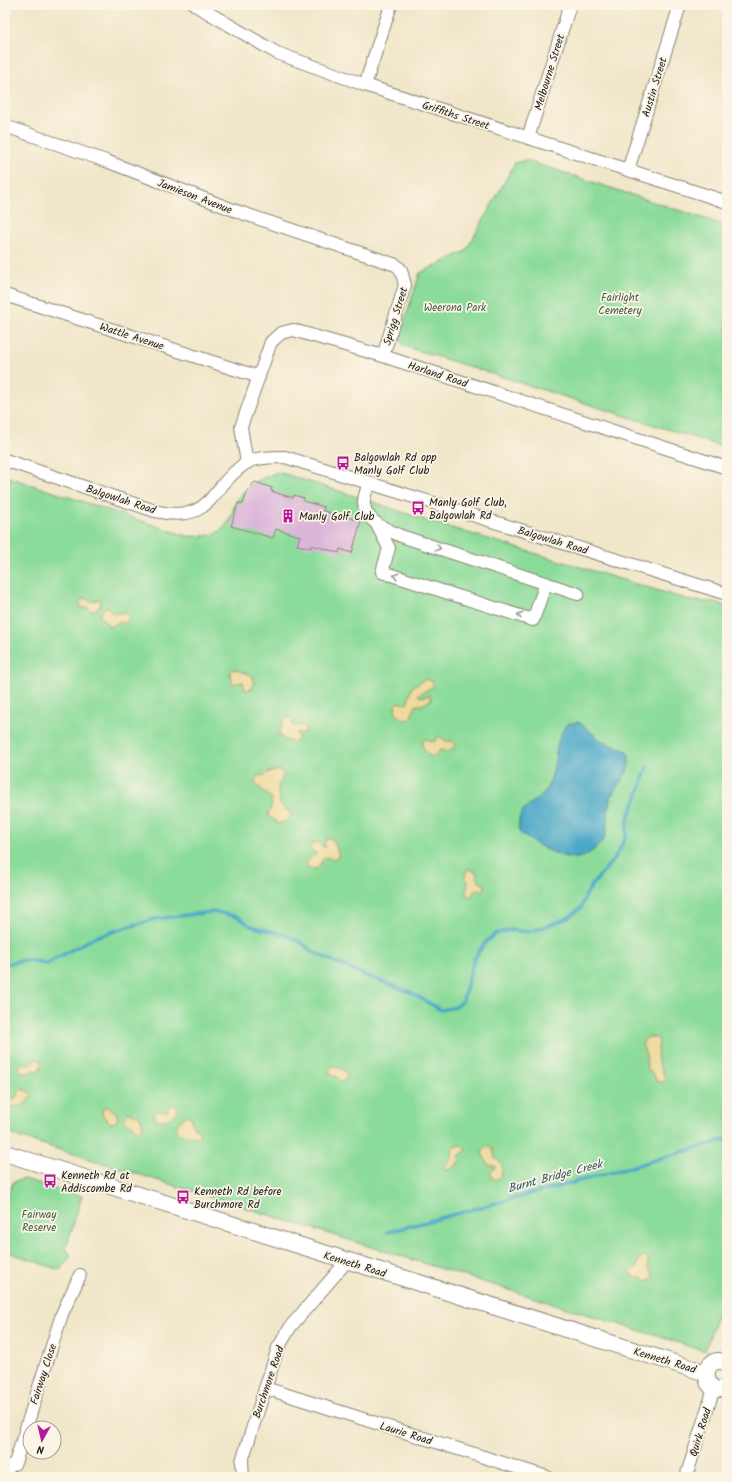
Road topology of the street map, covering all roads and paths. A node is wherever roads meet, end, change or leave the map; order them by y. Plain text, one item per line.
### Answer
1 (194, 5) edge
2 (391, 5) edge
3 (570, 5) edge
4 (680, 5) edge
5 (365, 85) junction
6 (5, 126) edge
7 (528, 138) junction
8 (628, 170) junction
9 (727, 202) edge
10 (387, 260) joint
11 (5, 295) edge
12 (383, 356) junction
13 (259, 377) junction
14 (5, 460) edge
15 (247, 462) junction
16 (727, 468) edge
17 (369, 482) junction
18 (376, 523) junction
19 (546, 583) junction
20 (578, 594) dead end
21 (727, 594) edge
22 (6, 1155) edge
23 (347, 1261) junction
24 (80, 1275) dead end
25 (726, 1360) edge
26 (706, 1373) junction
27 (721, 1387) edge
28 (265, 1388) junction
29 (5, 1470) edge
30 (243, 1477) edge
31 (547, 1477) edge
32 (686, 1477) edge

1 - 5 street, Griffiths Street
2 - 5 street
3 - 7 street, Melbourne Street
4 - 8 street, Austin Street
5 - 7 street, Griffiths Street
6 - 10 street, Jamieson Avenue
7 - 8 street, Griffiths Street
8 - 9 street, Griffiths Street
10 - 12 street, Sprigg Street
11 - 13 street, Wattle Avenue
12 - 13 street, Harland Road
12 - 16 street, Harland Road
13 - 15 street, Harland Road
14 - 15 street, Balgowlah Road
15 - 17 street, Balgowlah Road
17 - 18 street
17 - 21 street, Balgowlah Road
18 -> 19 street
19 -> 18 street
19 - 20 street
22 - 23 main road, Kenneth Road
23 - 26 main road, Kenneth Road
23 - 28 street, Burchmore Road
24 - 29 street, Fairway Close
25 - 26 main road
26 - 27 main road
27 - 32 street, Quirk Road
28 - 30 street, Burchmore Road
28 - 31 street, Laurie Road

